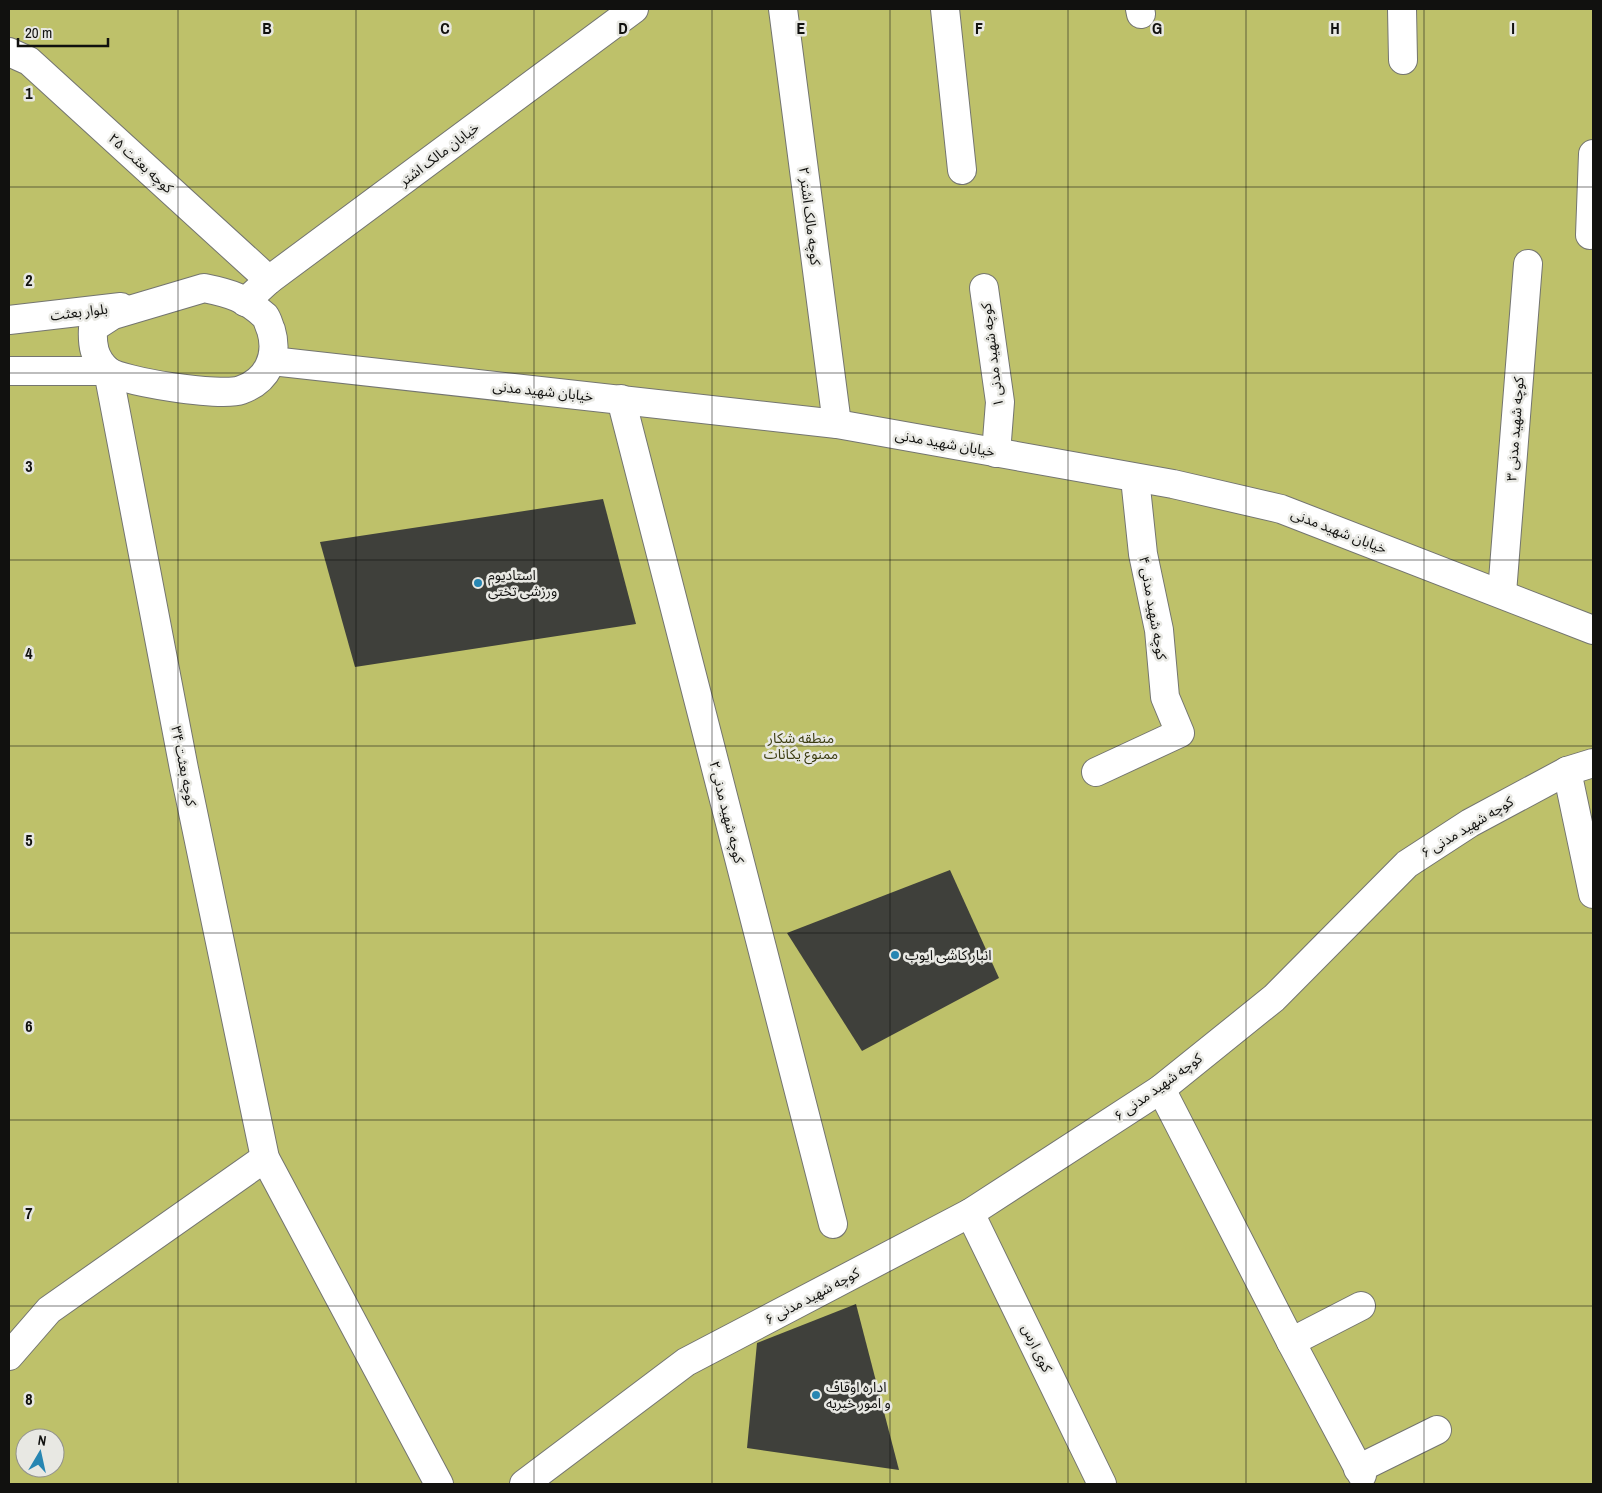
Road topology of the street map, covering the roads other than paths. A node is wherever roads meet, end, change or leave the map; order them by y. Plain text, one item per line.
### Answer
1 (634, 9) edge
2 (783, 9) edge
3 (945, 9) edge
4 (1402, 9) edge
5 (9, 52) edge
6 (1403, 60) dead end
7 (1593, 154) edge
8 (962, 170) dead end
9 (1590, 235) dead end
10 (1528, 264) dead end
11 (269, 280) junction
12 (984, 288) dead end
13 (245, 302) junction
14 (149, 304) junction
15 (9, 320) edge
16 (272, 361) junction
17 (9, 370) edge
18 (108, 372) junction
19 (621, 399) junction
20 (837, 424) junction
21 (996, 453) junction
22 (1135, 478) junction
23 (1502, 593) junction
24 (1593, 630) edge
25 (1593, 763) edge
26 (1567, 771) junction
27 (1096, 772) dead end
28 (1593, 894) edge
29 (1160, 1089) junction
30 (266, 1158) junction
31 (970, 1213) junction
32 (833, 1224) dead end
33 (1361, 1306) dead end
34 (1290, 1342) junction
35 (9, 1356) edge
36 (1437, 1430) dead end
37 (439, 1484) edge
38 (524, 1484) edge
39 (1102, 1484) edge

1 - 11 street, خیابان مالک اشتر
2 - 20 street, کوچه مالک اشتر ۲
3 - 8 street
4 - 6 street
5 - 11 street, کوچه بعثت ۲۵
7 - 9 street
10 - 23 street, کوچه شهید مدنی ۳
11 - 13 street, خیابان مالک اشتر
12 - 21 street, کوچه شهید مدنی ۱
13 - 14 street
13 - 16 street
14 - 15 street, بلوار بعثت
14 - 18 street
16 - 18 street
16 - 19 street, خیابان شهید مدنی
17 - 18 street
18 - 30 street, کوچه بعثت ۳۴
19 - 20 street, خیابان شهید مدنی
19 - 32 street, کوچه شهید مدنی ۲
20 - 21 street, خیابان شهید مدنی
21 - 22 street, خیابان شهید مدنی
22 - 23 street, خیابان شهید مدنی
22 - 27 street, کوچه شهید مدنی ۴
23 - 24 street, خیابان شهید مدنی
25 - 26 street, کوچه شهید مدنی ۶
26 - 28 street
26 - 29 street, کوچه شهید مدنی ۶
29 - 31 street, کوچه شهید مدنی ۶
29 - 34 street
30 - 35 street
30 - 37 street, کوچه بعثت ۳۴
31 - 38 street, کوچه شهید مدنی ۶
31 - 39 street, کوی ارس
33 - 34 street
34 - 36 street

